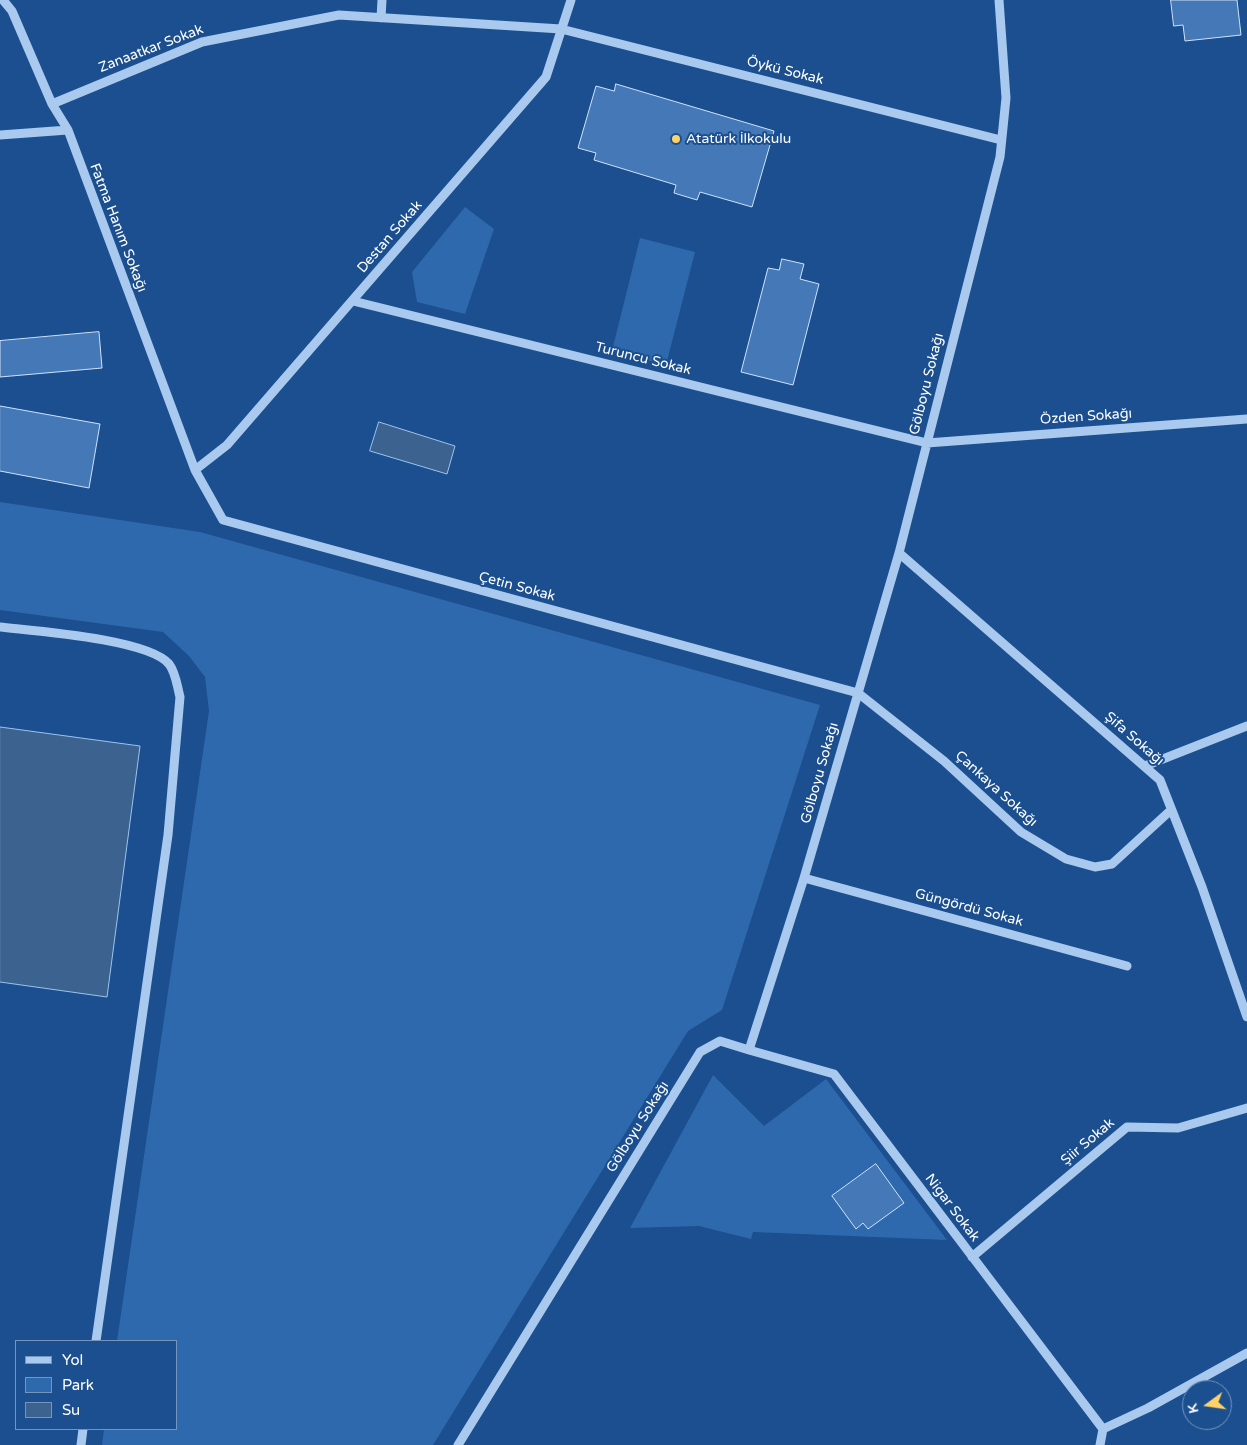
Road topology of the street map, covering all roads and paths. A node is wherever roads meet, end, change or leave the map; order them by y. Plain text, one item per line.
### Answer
1 (3, 0) edge
2 (382, 0) edge
3 (571, 0) edge
4 (999, 0) edge
5 (381, 18) junction
6 (562, 29) junction
7 (52, 104) junction
8 (68, 130) junction
9 (0, 135) edge
10 (1001, 140) junction
11 (353, 301) junction
12 (1247, 419) edge
13 (927, 443) junction
14 (195, 470) junction
15 (899, 553) junction
16 (0, 627) edge
17 (858, 693) junction
18 (1247, 726) edge
19 (1145, 766) junction
20 (1171, 810) junction
21 (804, 878) junction
22 (1127, 966) dead end
23 (1247, 1017) edge
24 (749, 1050) junction
25 (1247, 1108) edge
26 (972, 1257) junction
27 (96, 1340) edge
28 (1247, 1353) edge
29 (1103, 1429) junction
30 (83, 1430) edge
31 (81, 1445) edge
32 (458, 1445) edge
33 (1100, 1445) edge

1 - 7 street, Fatma Hanım Sokağı
2 - 5 street
3 - 6 street, Destan Sokak
4 - 10 street, Gölboyu Sokağı
5 - 6 street, Zanaatkar Sokak
5 - 7 street, Zanaatkar Sokak
6 - 10 street, Öykü Sokak
6 - 11 street, Destan Sokak
7 - 8 street, Fatma Hanım Sokağı
8 - 9 street
8 - 14 street, Fatma Hanım Sokağı
10 - 13 street, Gölboyu Sokağı
11 - 13 street, Turuncu Sokak
11 - 14 street, Destan Sokak
12 - 13 street, Özden Sokağı
13 - 15 street, Gölboyu Sokağı
14 - 17 street, Çetin Sokak
15 - 17 street, Gölboyu Sokağı
15 - 19 street, Şifa Sokağı
16 - 27 street
17 - 20 street, Çankaya Sokağı
17 - 21 street, Gölboyu Sokağı
18 - 19 street
19 - 20 street, Şifa Sokağı
20 - 23 street, Şifa Sokağı
21 - 22 street, Güngördü Sokak
21 - 24 street, Gölboyu Sokağı
24 - 26 street, Nigar Sokak
24 - 32 street, Gölboyu Sokağı
25 - 26 street, Şiir Sokak
26 - 29 street, Nigar Sokak
28 - 29 street
29 - 33 street
30 - 31 street

